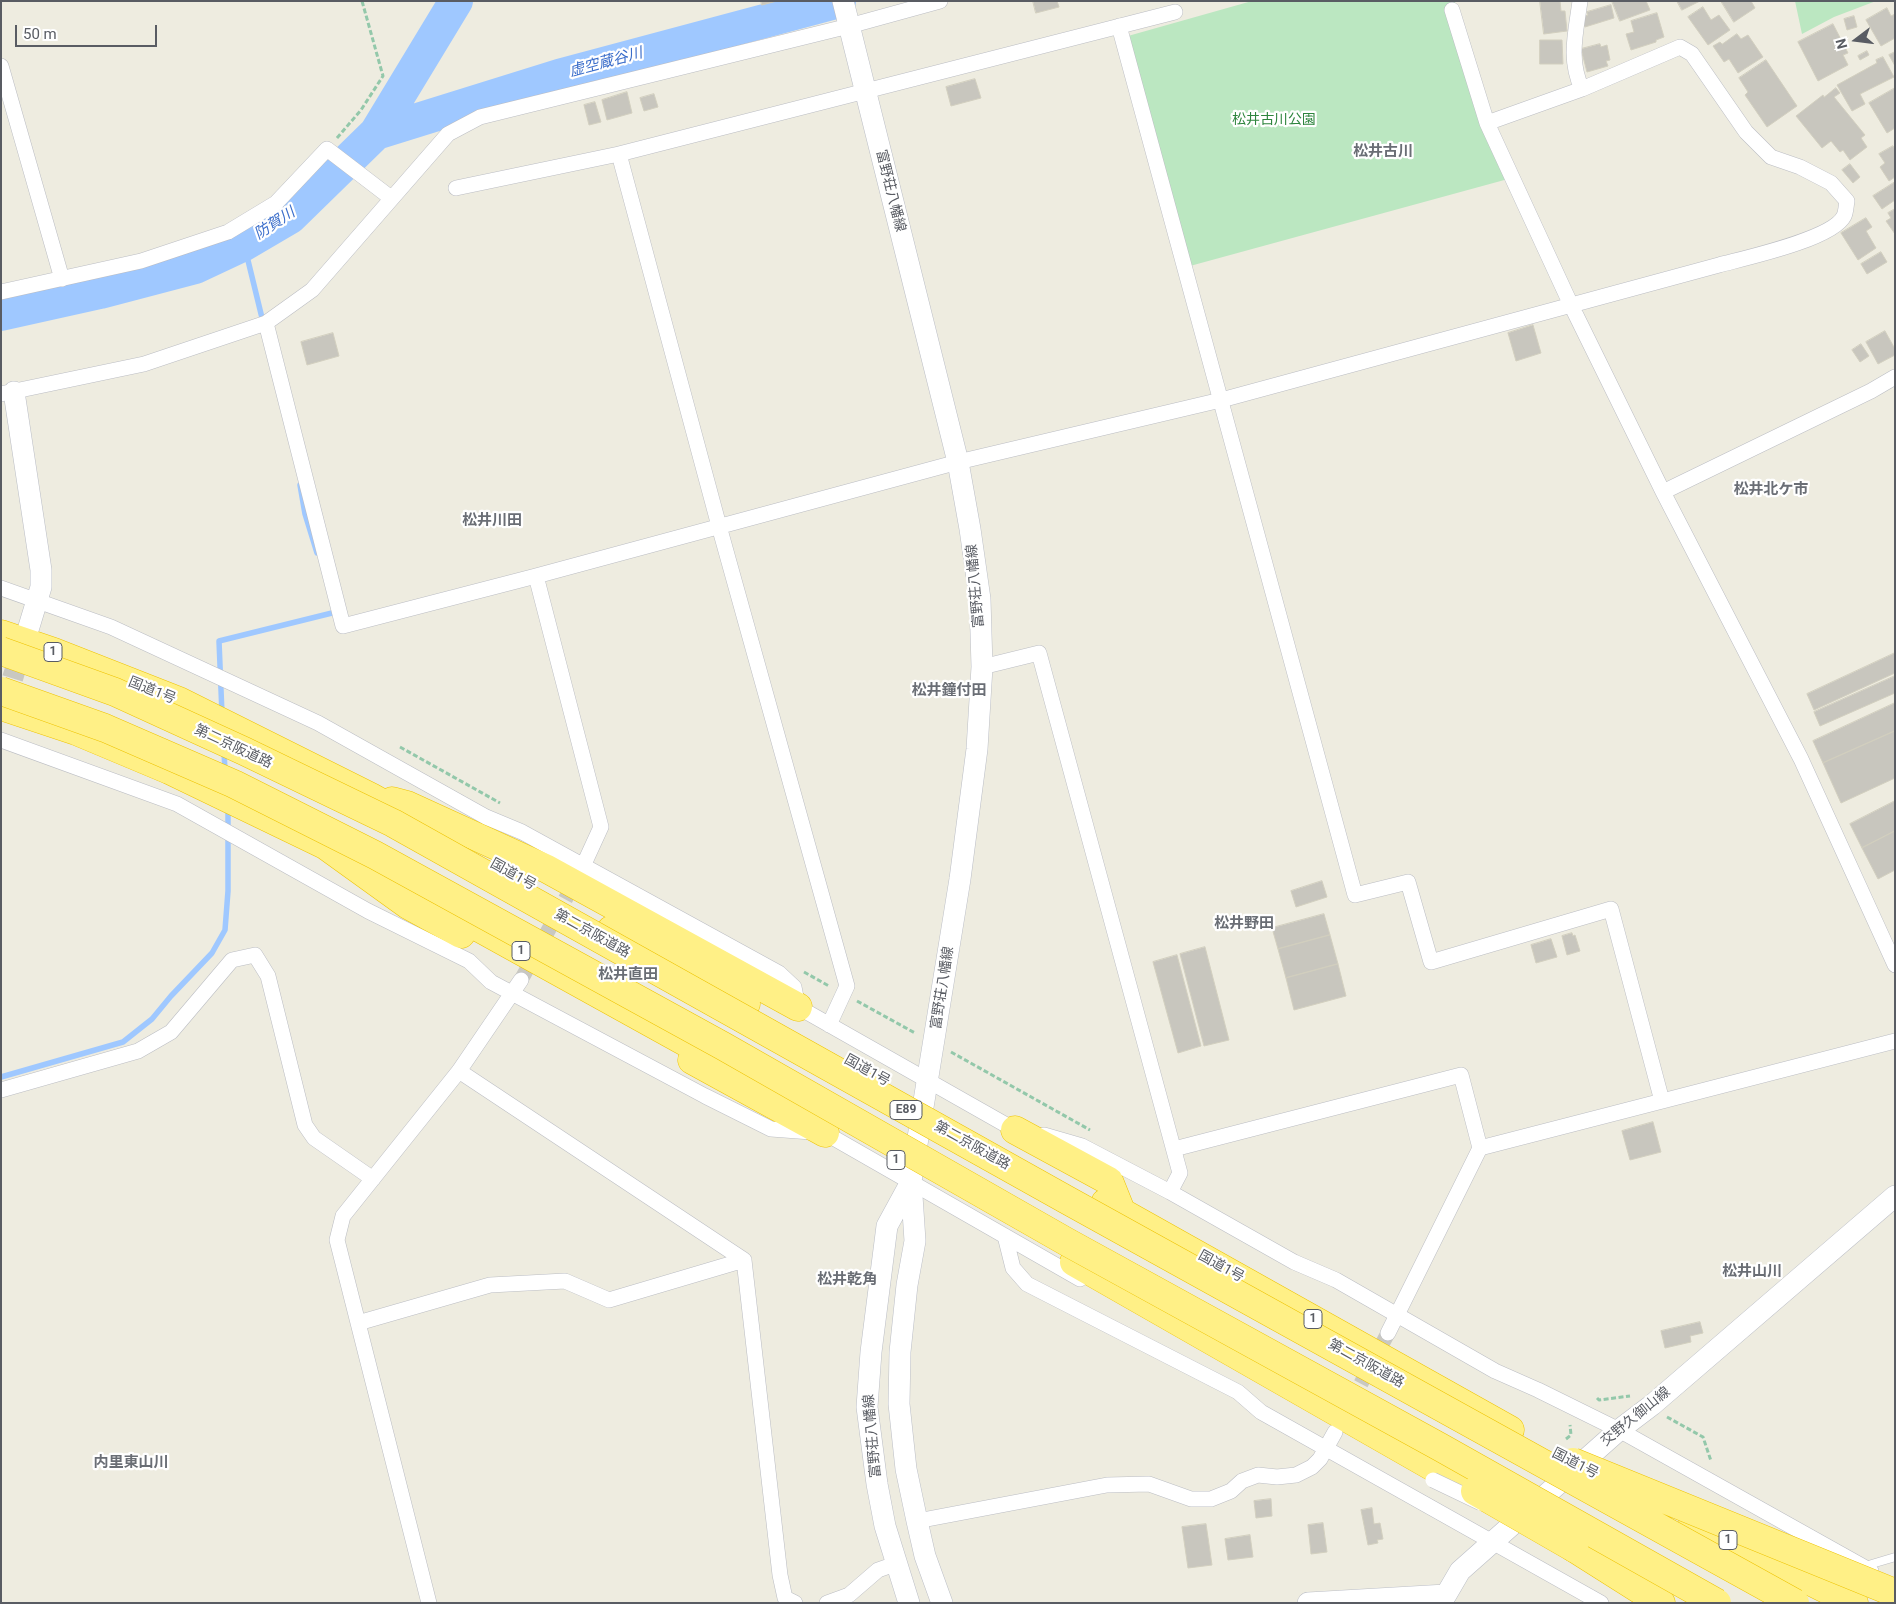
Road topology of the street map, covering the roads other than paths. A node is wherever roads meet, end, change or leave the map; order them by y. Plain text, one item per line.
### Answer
1 (940, 1) edge
2 (1580, 1) edge
3 (1452, 10) dead end
4 (1175, 12) dead end
5 (846, 15) edge
6 (1119, 26) junction
7 (1, 66) edge
8 (1582, 89) junction
9 (865, 91) junction
10 (1487, 123) junction
11 (619, 154) junction
12 (456, 188) dead end
13 (391, 198) junction
14 (62, 279) junction
15 (1, 292) edge
16 (1570, 305) junction
17 (266, 323) junction
18 (1895, 377) edge
19 (8, 393) edge
20 (1220, 400) junction
21 (958, 462) junction
22 (1663, 492) junction
23 (719, 526) junction
24 (536, 576) junction
25 (1, 588) edge
26 (38, 600) junction
27 (28, 630) tunnel mouth
28 (1, 634) edge
29 (1, 651) edge
30 (982, 667) junction
31 (1, 690) edge
32 (1, 706) edge
33 (1, 740) edge
34 (371, 797) junction
35 (322, 843) junction
36 (580, 872) junction
37 (1895, 965) edge
38 (521, 980) tunnel mouth
39 (512, 993) junction
40 (798, 1007) junction
41 (829, 1025) junction
42 (1895, 1041) edge
43 (459, 1071) junction
44 (928, 1080) junction
45 (1, 1090) edge
46 (1662, 1101) junction
47 (1016, 1130) junction
48 (825, 1133) junction
49 (1480, 1148) junction
50 (1174, 1149) junction
51 (372, 1179) junction
52 (911, 1181) junction
53 (1170, 1192) junction
54 (1895, 1196) edge
55 (1113, 1207) junction
56 (1005, 1236) junction
57 (744, 1260) junction
58 (1397, 1315) junction
59 (358, 1323) junction
60 (1388, 1333) tunnel mouth
61 (1458, 1415) junction
62 (1619, 1430) junction
63 (1335, 1432) dead end
64 (1325, 1448) junction
65 (916, 1521) junction
66 (1492, 1542) junction
67 (1574, 1548) junction
68 (1895, 1557) edge
69 (896, 1564) junction
70 (1863, 1567) junction
71 (1891, 1585) edge
72 (1844, 1598) edge
73 (1446, 1599) edge
74 (429, 1603) edge
75 (795, 1603) edge
76 (827, 1603) edge
77 (909, 1603) edge
78 (942, 1603) edge
79 (1308, 1603) edge
80 (1601, 1603) edge
81 (1661, 1603) edge
82 (1717, 1603) edge
83 (1795, 1603) edge

1 - 5 street
2 - 8 street
3 - 10 street
4 - 6 street
5 - 9 main road, 富野荘八幡線
5 - 13 street
6 - 9 street
6 - 20 street
7 - 14 street
8 - 10 street
8 - 16 street
9 - 11 street
9 - 21 main road, 富野荘八幡線
10 - 16 street
11 - 12 street
11 - 23 street
13 - 14 street
13 - 17 street
14 - 15 street
16 - 20 street
16 - 22 street
17 - 19 street
17 - 24 street
18 - 22 street
19 - 26 main road
20 - 21 street
20 - 46 street
21 - 23 street
21 - 30 main road, 富野荘八幡線
22 - 37 street
23 - 24 street
23 - 41 street
24 - 36 street
25 - 26 street
26 - 27 main road
26 - 36 street
28 - 34 highway, 国道1号 / 1
29 - 61 highway, 第二京阪道路 / E89, bridge
30 - 44 main road, 富野荘八幡線
30 - 50 street
31 - 82 highway, E89, bridge
32 - 35 highway, 1
33 - 39 street
34 - 40 highway
34 - 55 highway, 国道1号 / 1
35 - 48 highway
35 - 67 highway, 1, bridge
36 - 40 street
38 - 39 street
39 - 43 street
39 - 48 street
40 - 41 street
41 - 44 street
42 - 46 street
43 - 51 street
43 - 57 street
44 - 47 street
44 - 52 main road, 富野荘八幡線
45 - 51 street
46 - 49 street
47 - 53 street
47 - 55 highway
48 - 52 street
49 - 50 street
49 - 58 street
50 - 53 street
51 - 59 street
52 - 56 street
52 - 65 main road, 富野荘八幡線
52 - 69 main road, 富野荘八幡線
53 - 58 street
54 - 62 main road, 交野久御山線
55 - 72 highway, 国道1号 / 1, bridge
56 - 64 street
56 - 67 street, bridge
57 - 59 street
57 - 75 street
58 - 60 street
58 - 62 street
59 - 74 street
61 - 71 highway, bridge
61 - 83 highway, 第二京阪道路 / E89, bridge
62 - 66 main road, 交野久御山線
62 - 70 street
63 - 64 street
64 - 65 street
64 - 66 street
65 - 78 main road, 富野荘八幡線
66 - 73 main road, 交野久御山線
66 - 80 street
67 - 81 highway, 1
68 - 70 lane
69 - 76 street
69 - 77 main road, 富野荘八幡線
70 - 71 street
73 - 79 main road, 交野久御山線

